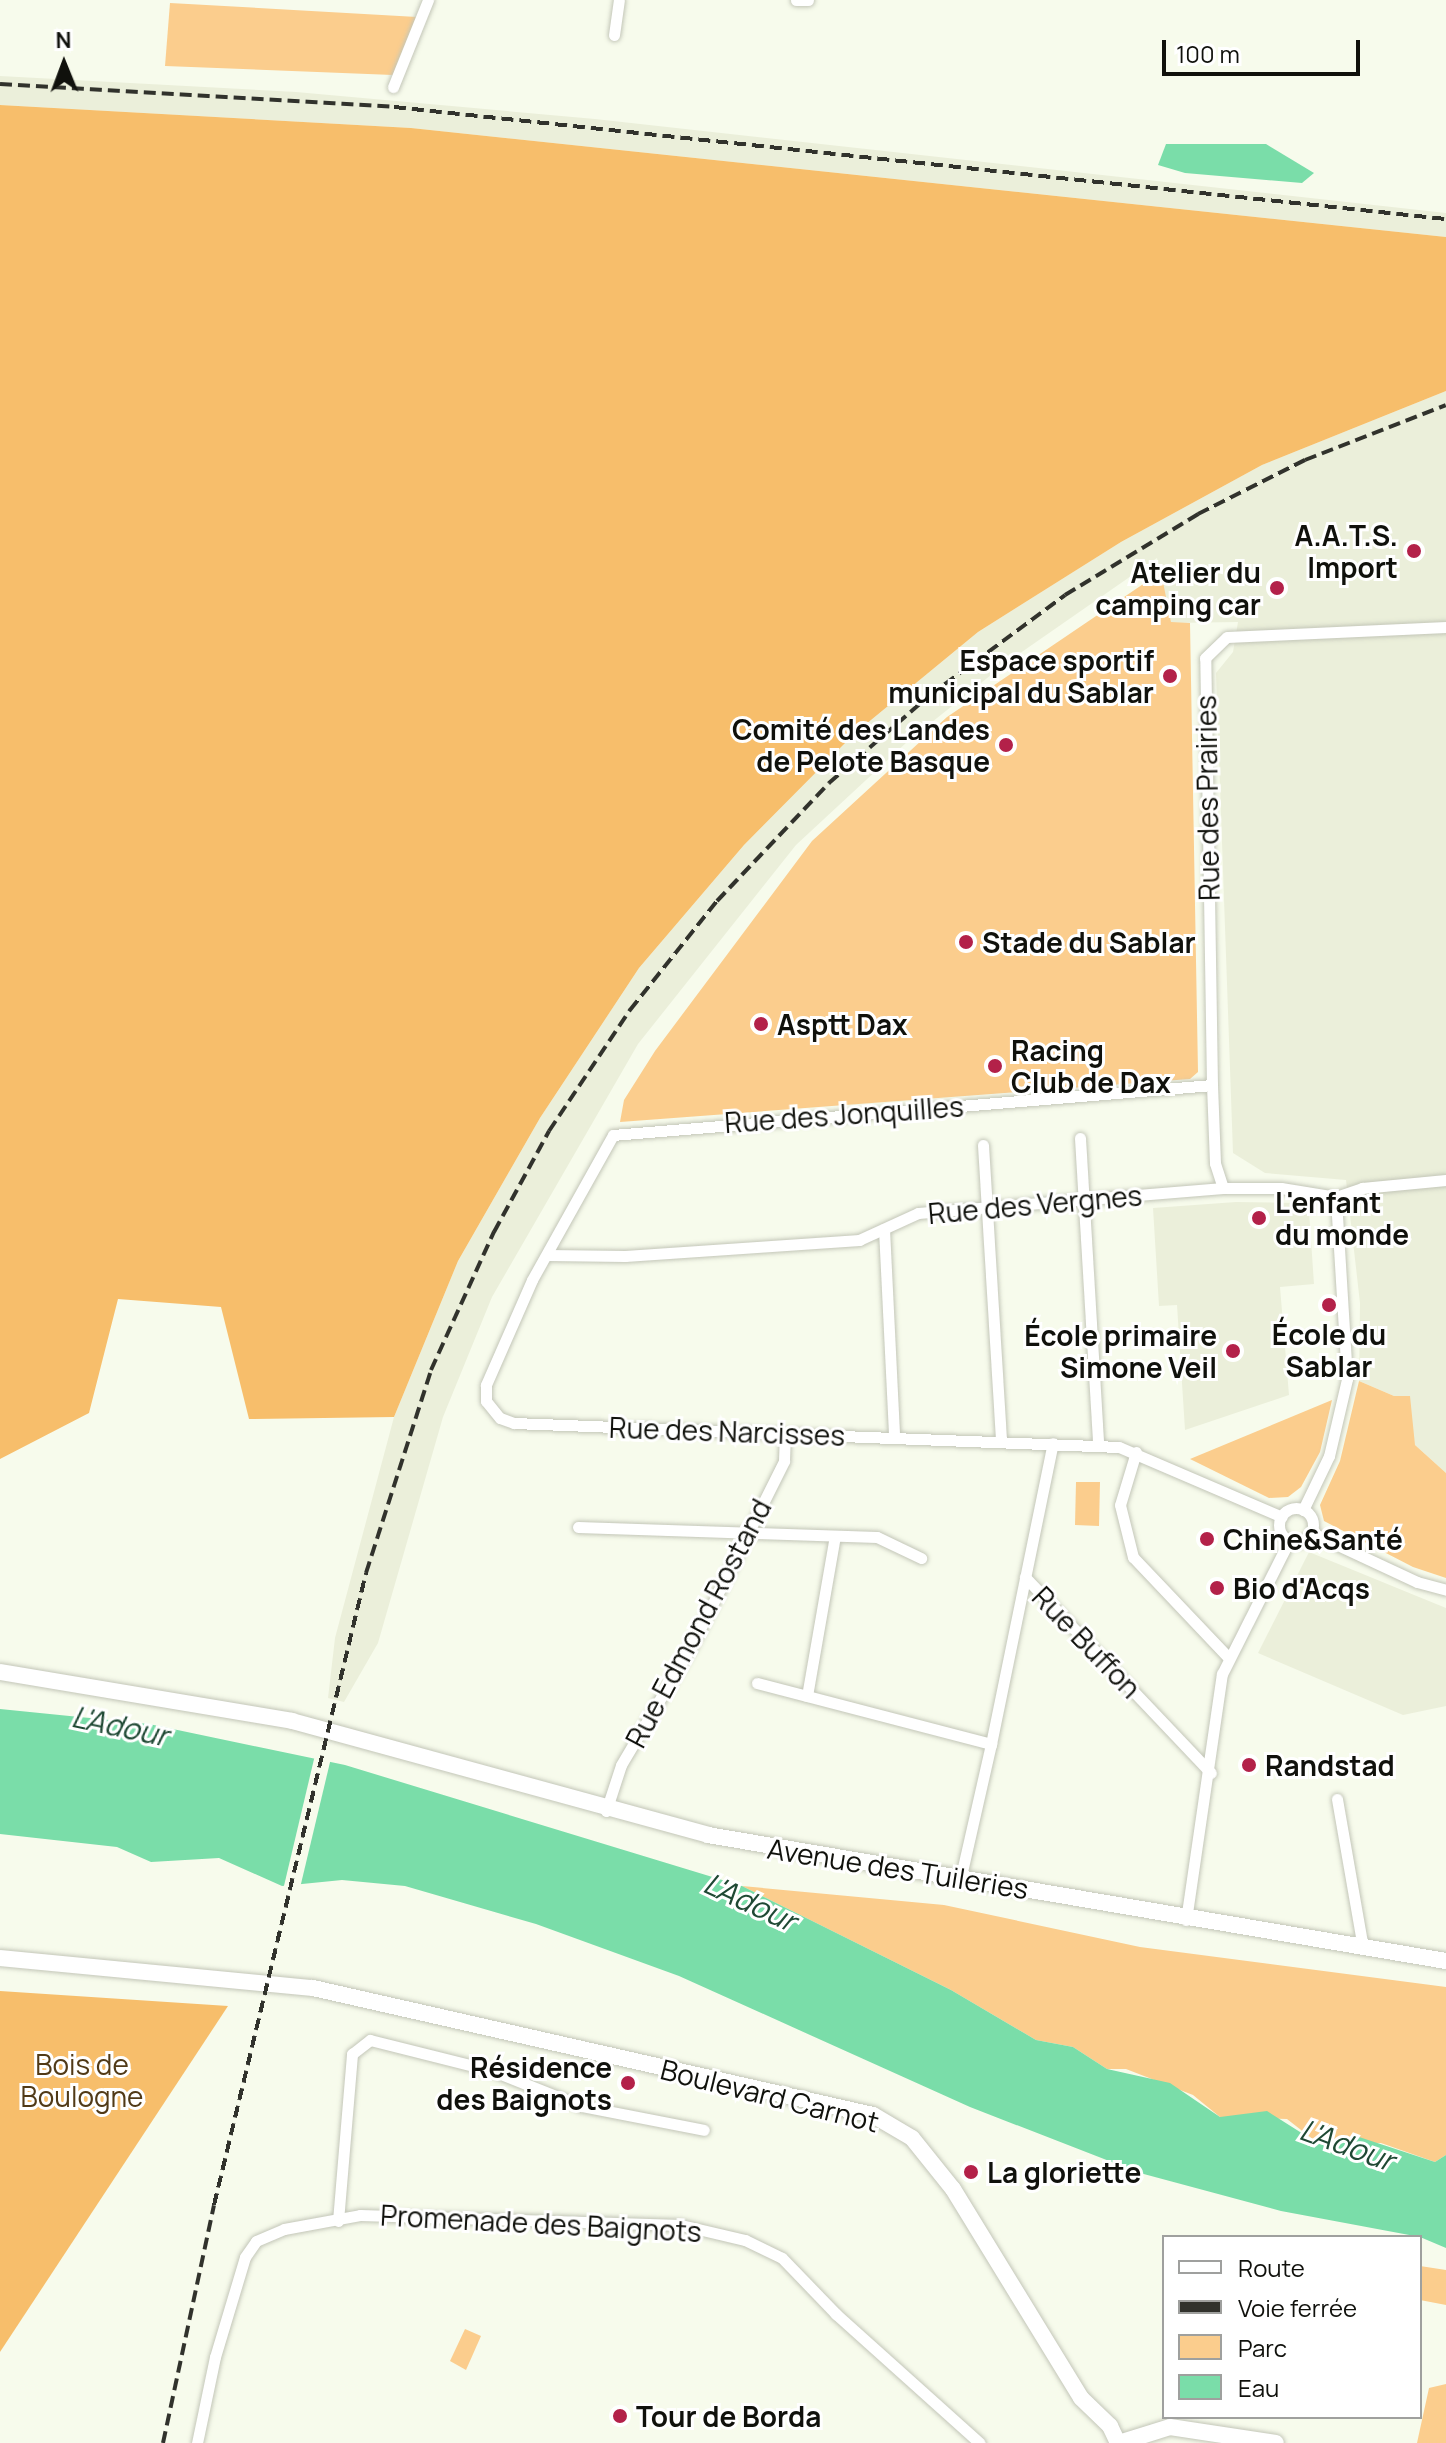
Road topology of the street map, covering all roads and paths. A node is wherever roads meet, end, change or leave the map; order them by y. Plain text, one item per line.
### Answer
1 (428, 0) edge
2 (619, 0) edge
3 (796, 0) edge
4 (808, 0) edge
5 (614, 35) dead end
6 (393, 87) dead end
7 (1446, 627) edge
8 (1212, 1085) junction
9 (1080, 1138) dead end
10 (983, 1145) dead end
11 (1446, 1180) edge
12 (1223, 1188) junction
13 (1336, 1197) junction
14 (1085, 1200) junction
15 (987, 1207) junction
16 (884, 1229) junction
17 (547, 1255) junction
18 (785, 1435) junction
19 (894, 1435) junction
20 (1001, 1439) junction
21 (1053, 1443) junction
22 (1098, 1444) junction
23 (1136, 1452) junction
24 (1303, 1510) junction
25 (1282, 1517) junction
26 (578, 1527) dead end
27 (1312, 1533) junction
28 (746, 1534) junction
29 (835, 1536) junction
30 (1289, 1541) junction
31 (921, 1558) dead end
32 (1025, 1577) junction
33 (1446, 1590) edge
34 (1227, 1656) junction
35 (0, 1672) edge
36 (757, 1683) dead end
37 (807, 1696) junction
38 (991, 1744) junction
39 (1211, 1773) junction
40 (1337, 1799) dead end
41 (606, 1811) junction
42 (961, 1876) junction
43 (1186, 1920) junction
44 (1363, 1948) junction
45 (0, 1958) edge
46 (1446, 1961) edge
47 (704, 2130) dead end
48 (338, 2221) junction
49 (1188, 2422) edge
50 (1247, 2441) edge
51 (197, 2443) edge
52 (980, 2443) edge
53 (1118, 2443) edge
54 (1276, 2443) edge

1 - 6 street
2 - 5 street
3 - 4 street
7 - 8 street, Rue des Prairies
8 - 12 street, Rue des Prairies
8 - 17 street, Rue des Jonquilles
9 - 14 street
10 - 15 street
11 - 13 street
12 - 13 street, Rue des Vergnes
12 - 14 street, Rue des Vergnes
13 - 24 street
14 - 15 street, Rue des Vergnes
14 - 22 street
15 - 16 street, Rue des Vergnes
15 - 20 street
16 - 17 street, Rue des Vergnes
16 - 19 street
17 - 18 street, Rue des Narcisses
18 - 19 street, Rue des Narcisses
18 - 28 street, Rue Edmond Rostand
19 - 20 street, Rue des Narcisses
20 - 21 street, Rue des Narcisses
21 - 22 street, Rue des Narcisses
21 - 32 street, Rue Buffon
22 - 23 street, Rue des Narcisses
23 - 25 street, Rue des Narcisses
23 - 34 street
24 - 25 street
24 - 27 street
25 - 30 street
26 - 28 street
27 - 30 street
27 - 33 street
28 - 29 street
28 - 41 street, Rue Edmond Rostand
29 - 31 street
29 - 37 street
30 - 34 street
32 - 38 street
32 - 39 street, Rue Buffon
34 - 39 street
35 - 41 main road, Avenue des Tuileries
36 - 37 street
37 - 38 street
38 - 42 street
39 - 43 street
40 - 44 street
41 - 42 main road, Avenue des Tuileries
42 - 43 main road, Avenue des Tuileries
43 - 44 main road, Avenue des Tuileries
44 - 46 main road, Avenue des Tuileries
45 - 53 main road, Boulevard Carnot
47 - 48 street
48 - 51 street, Promenade des Baignots
48 - 52 street, Promenade des Baignots
49 - 50 main road
49 - 53 main road
50 - 54 main road

